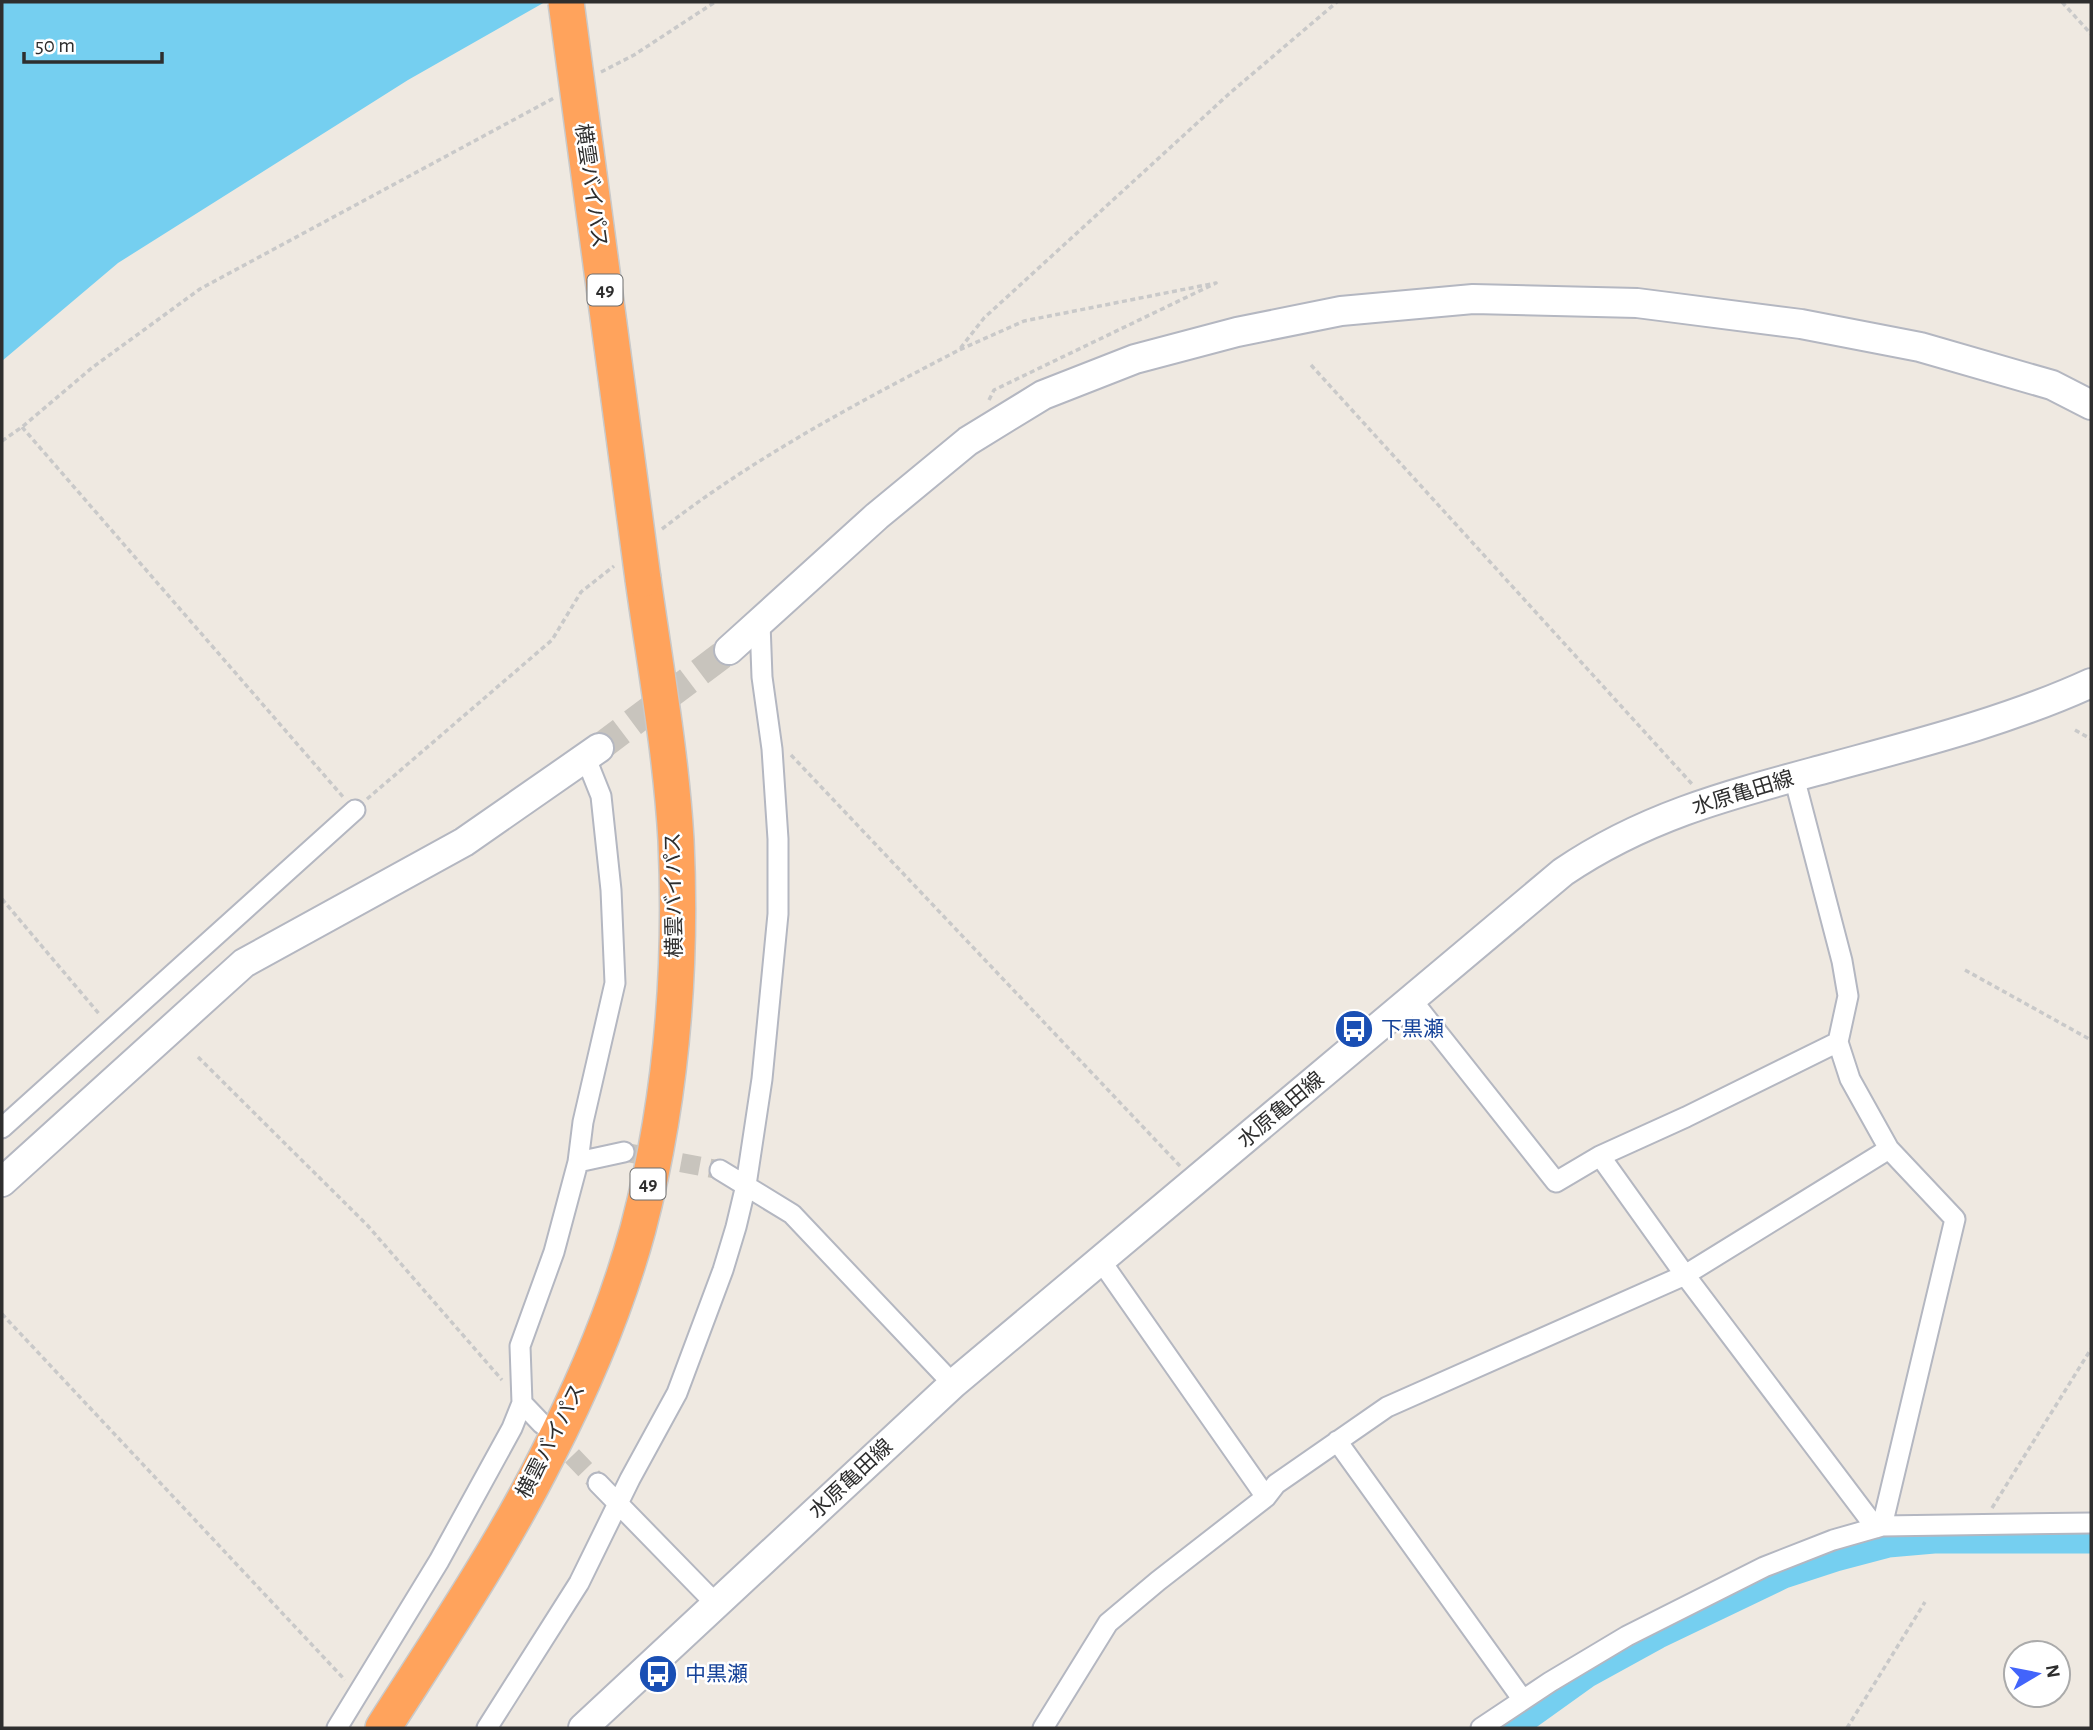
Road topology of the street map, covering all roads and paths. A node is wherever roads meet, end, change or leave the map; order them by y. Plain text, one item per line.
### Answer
1 (566, 2) edge
2 (715, 2) edge
3 (1336, 2) edge
4 (2062, 2) edge
5 (2091, 34) edge
6 (598, 74) dead end
7 (563, 93) dead end
8 (959, 350) junction
9 (1311, 365) dead end
10 (988, 400) dead end
11 (2091, 405) edge
12 (22, 427) junction
13 (2, 441) edge
14 (655, 534) dead end
15 (633, 569) junction
16 (760, 623) junction
17 (729, 650) tunnel mouth
18 (2091, 683) edge
19 (2075, 730) dead end
20 (2091, 739) edge
21 (772, 749) junction
22 (592, 752) joint
23 (1794, 777) junction
24 (1707, 801) junction
25 (355, 810) junction
26 (2, 899) edge
27 (1965, 970) dead end
28 (1411, 999) junction
29 (112, 1029) junction
30 (2091, 1040) edge
31 (1838, 1042) junction
32 (198, 1058) dead end
33 (2, 1128) edge
34 (1889, 1149) junction
35 (624, 1152) tunnel mouth
36 (1600, 1156) junction
37 (578, 1162) junction
38 (720, 1170) tunnel mouth
39 (2, 1182) edge
40 (1195, 1182) junction
41 (746, 1185) junction
42 (1101, 1261) junction
43 (1685, 1275) junction
44 (2, 1314) edge
45 (2091, 1349) edge
46 (953, 1384) junction
47 (522, 1403) junction
48 (542, 1424) tunnel mouth
49 (1337, 1441) junction
50 (598, 1483) tunnel mouth
51 (1266, 1497) junction
52 (619, 1504) junction
53 (2091, 1523) edge
54 (1981, 1524) junction
55 (1879, 1527) junction
56 (1925, 1602) dead end
57 (716, 1604) junction
58 (358, 1692) junction
59 (1523, 1699) junction
60 (593, 1723) edge
61 (337, 1728) edge
62 (383, 1728) edge
63 (487, 1728) edge
64 (1043, 1728) edge
65 (1481, 1728) edge
66 (1847, 1728) edge

1 - 15 highway, 横雲バイパス / 49, bridge
2 - 6 path
3 - 8 path
4 - 5 path
7 - 12 path
8 - 10 path
8 - 14 path
9 - 24 path
11 - 16 street
12 - 13 path
12 - 25 path
15 - 25 path
15 - 62 highway, 横雲バイパス / 49
16 - 17 street
16 - 21 street
18 - 23 street, 水原亀田線
19 - 20 path
21 - 40 path
21 - 41 street
22 - 37 street
22 - 39 street
23 - 24 street, 水原亀田線
23 - 31 street
24 - 28 street, 水原亀田線
25 - 29 street
26 - 29 path
27 - 30 path
28 - 36 street
28 - 40 street, 水原亀田線
29 - 33 street
31 - 34 street
31 - 36 street
32 - 47 path
34 - 43 street
34 - 55 street
35 - 37 street
36 - 43 street
37 - 47 street
38 - 41 street
40 - 42 street, 水原亀田線
41 - 46 street
41 - 52 street
42 - 46 street, 水原亀田線
42 - 51 street
43 - 49 street
43 - 55 street
44 - 58 path
45 - 54 path
46 - 57 street, 水原亀田線
47 - 48 street
47 - 58 street
49 - 51 street
49 - 59 street
50 - 52 street
51 - 64 street
52 - 57 street
52 - 63 street
53 - 54 street
54 - 55 street
55 - 59 street
56 - 66 path
57 - 60 street, 水原亀田線
58 - 61 street
59 - 65 street

